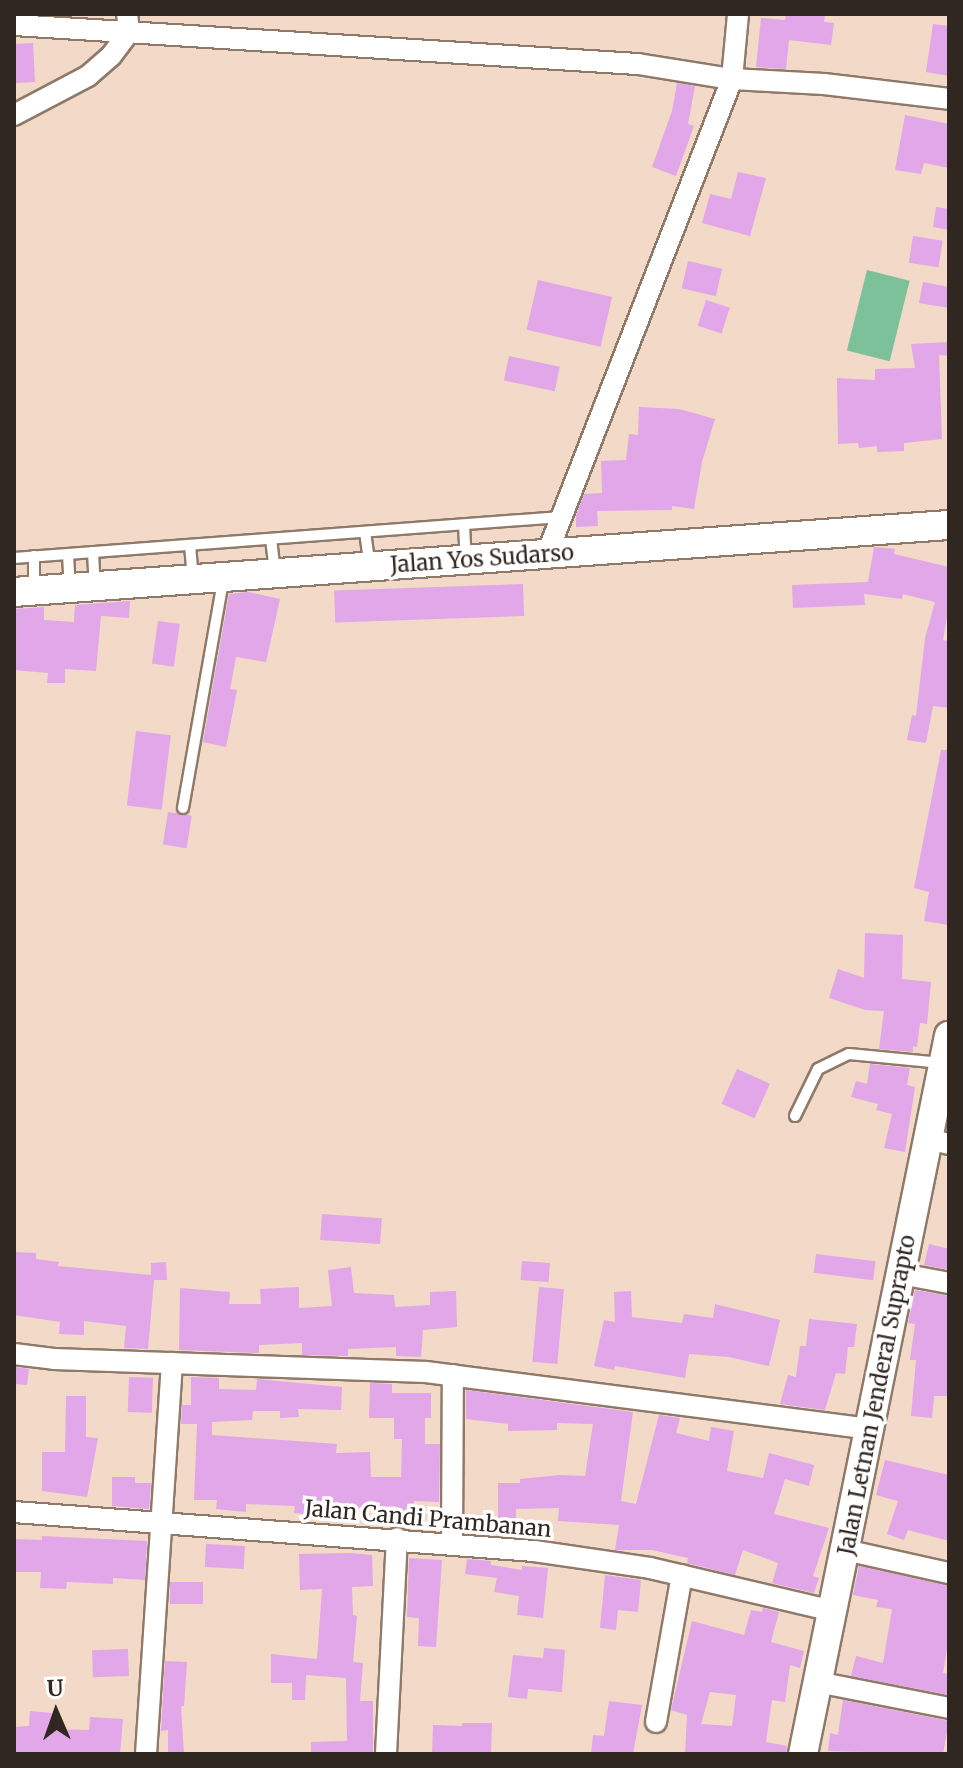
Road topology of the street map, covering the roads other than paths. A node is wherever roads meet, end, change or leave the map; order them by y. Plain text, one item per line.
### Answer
1 (738, 14) edge
2 (128, 23) edge
3 (14, 25) edge
4 (732, 79) junction
5 (949, 99) edge
6 (14, 115) edge
7 (563, 517) junction
8 (464, 525) junction
9 (949, 525) edge
10 (365, 532) junction
11 (271, 539) junction
12 (190, 545) junction
13 (93, 552) junction
14 (68, 554) junction
15 (547, 554) junction
16 (34, 556) junction
17 (14, 558) edge
18 (466, 561) junction
19 (370, 568) junction
20 (275, 574) junction
21 (223, 578) junction
22 (193, 580) junction
23 (83, 587) junction
24 (24, 591) edge
25 (183, 808) dead end
26 (946, 1050) edge
27 (795, 1116) dead end
28 (939, 1141) edge
29 (901, 1274) junction
30 (949, 1283) edge
31 (14, 1354) edge
32 (172, 1363) junction
33 (453, 1375) junction
34 (869, 1429) junction
35 (14, 1512) edge
36 (160, 1523) junction
37 (397, 1538) junction
38 (452, 1543) junction
39 (859, 1553) junction
40 (949, 1573) edge
41 (682, 1575) junction
42 (833, 1611) junction
43 (817, 1682) junction
44 (949, 1708) edge
45 (656, 1722) dead end
46 (146, 1754) edge
47 (386, 1754) edge
48 (803, 1754) edge

1 - 4 street
2 - 3 street
2 - 4 street
2 - 6 street
4 - 5 street
4 - 7 street
7 - 8 lane
7 - 15 street
8 - 10 lane
8 - 18 lane
9 - 15 main road, Jalan Yos Sudarso
10 - 11 lane
10 - 19 lane
11 - 12 lane
11 - 20 lane
12 - 13 lane
12 - 22 lane
13 - 14 lane
13 - 23 lane
14 - 16 lane
14 - 23 lane
15 - 18 main road, Jalan Yos Sudarso
16 - 17 lane
16 - 24 lane
18 - 19 main road, Jalan Yos Sudarso
19 - 20 main road, Jalan Yos Sudarso
20 - 21 main road, Jalan Yos Sudarso
21 - 22 main road, Jalan Yos Sudarso
21 - 25 lane
22 - 23 main road, Jalan Yos Sudarso
23 - 24 main road, Jalan Yos Sudarso
26 - 27 lane
26 - 28 main road, Jalan Letnan Jenderal Suprapto
28 - 29 main road, Jalan Letnan Jenderal Suprapto
29 - 30 street
29 - 34 main road, Jalan Letnan Jenderal Suprapto
31 - 32 street
32 - 33 street
32 - 36 street
33 - 34 street
33 - 38 street
34 - 39 main road, Jalan Letnan Jenderal Suprapto
35 - 36 street, Jalan Candi Prambanan
36 - 37 street, Jalan Candi Prambanan
36 - 46 street
37 - 38 street, Jalan Candi Prambanan
37 - 47 street
38 - 41 street, Jalan Candi Prambanan
39 - 40 street
39 - 42 main road, Jalan Letnan Jenderal Suprapto
41 - 42 street, Jalan Candi Prambanan
41 - 45 street
42 - 43 main road, Jalan Letnan Jenderal Suprapto
43 - 44 street
43 - 48 main road, Jalan Letnan Jenderal Suprapto

